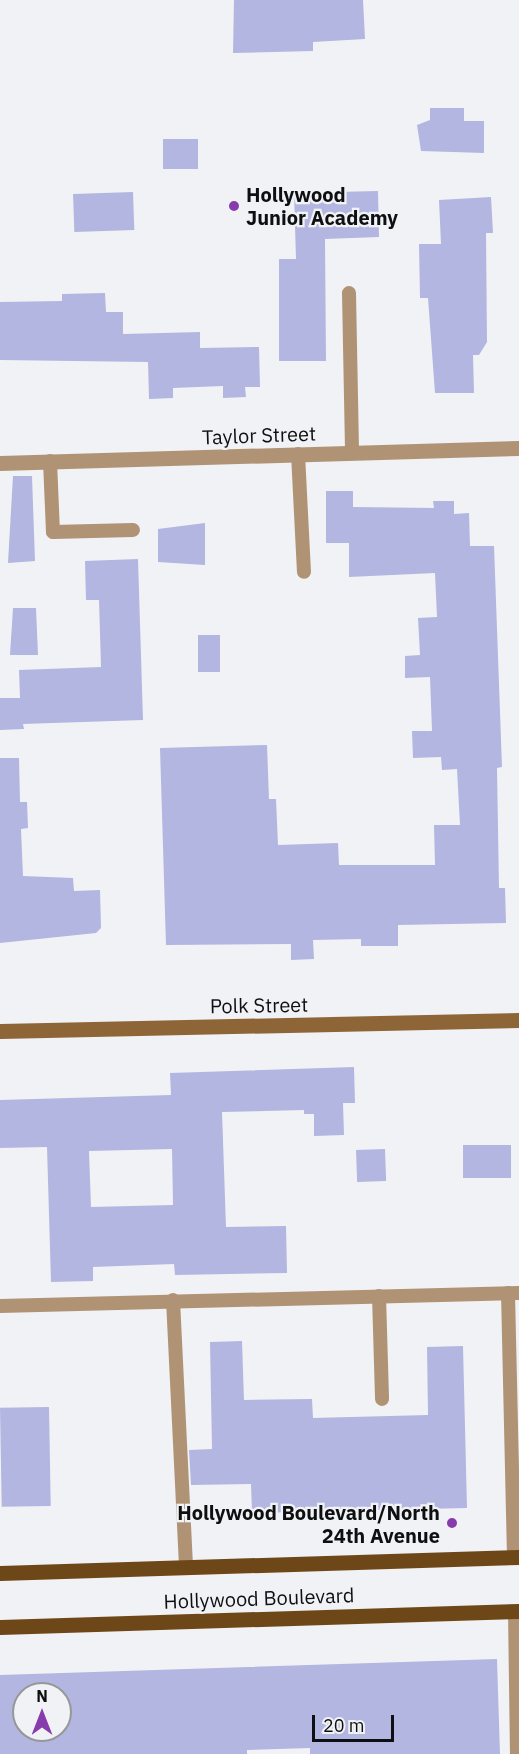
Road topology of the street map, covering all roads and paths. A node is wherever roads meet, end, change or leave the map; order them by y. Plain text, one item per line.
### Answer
1 (349, 293) dead end
2 (519, 448) edge
3 (352, 453) junction
4 (298, 454) junction
5 (50, 461) junction
6 (0, 463) edge
7 (133, 530) dead end
8 (304, 572) dead end
9 (519, 1020) edge
10 (0, 1031) edge
11 (514, 1293) edge
12 (379, 1296) junction
13 (173, 1300) junction
14 (0, 1306) edge
15 (382, 1400) dead end
16 (516, 1557) edge
17 (186, 1567) junction
18 (0, 1573) edge
19 (517, 1612) edge
20 (0, 1627) edge
21 (517, 1754) edge

1 - 3 lane
2 - 3 street, Taylor Street
3 - 4 street, Taylor Street
4 - 5 street, Taylor Street
4 - 8 lane
5 - 6 street, Taylor Street
5 - 7 lane
9 - 10 main road, Polk Street
11 - 12 lane
11 - 16 lane
12 - 13 lane
12 - 15 lane
13 - 14 lane
13 - 17 lane
16 - 17 main road, Hollywood Boulevard
17 - 18 main road, Hollywood Boulevard
19 - 20 main road, Hollywood Boulevard
19 - 21 lane

